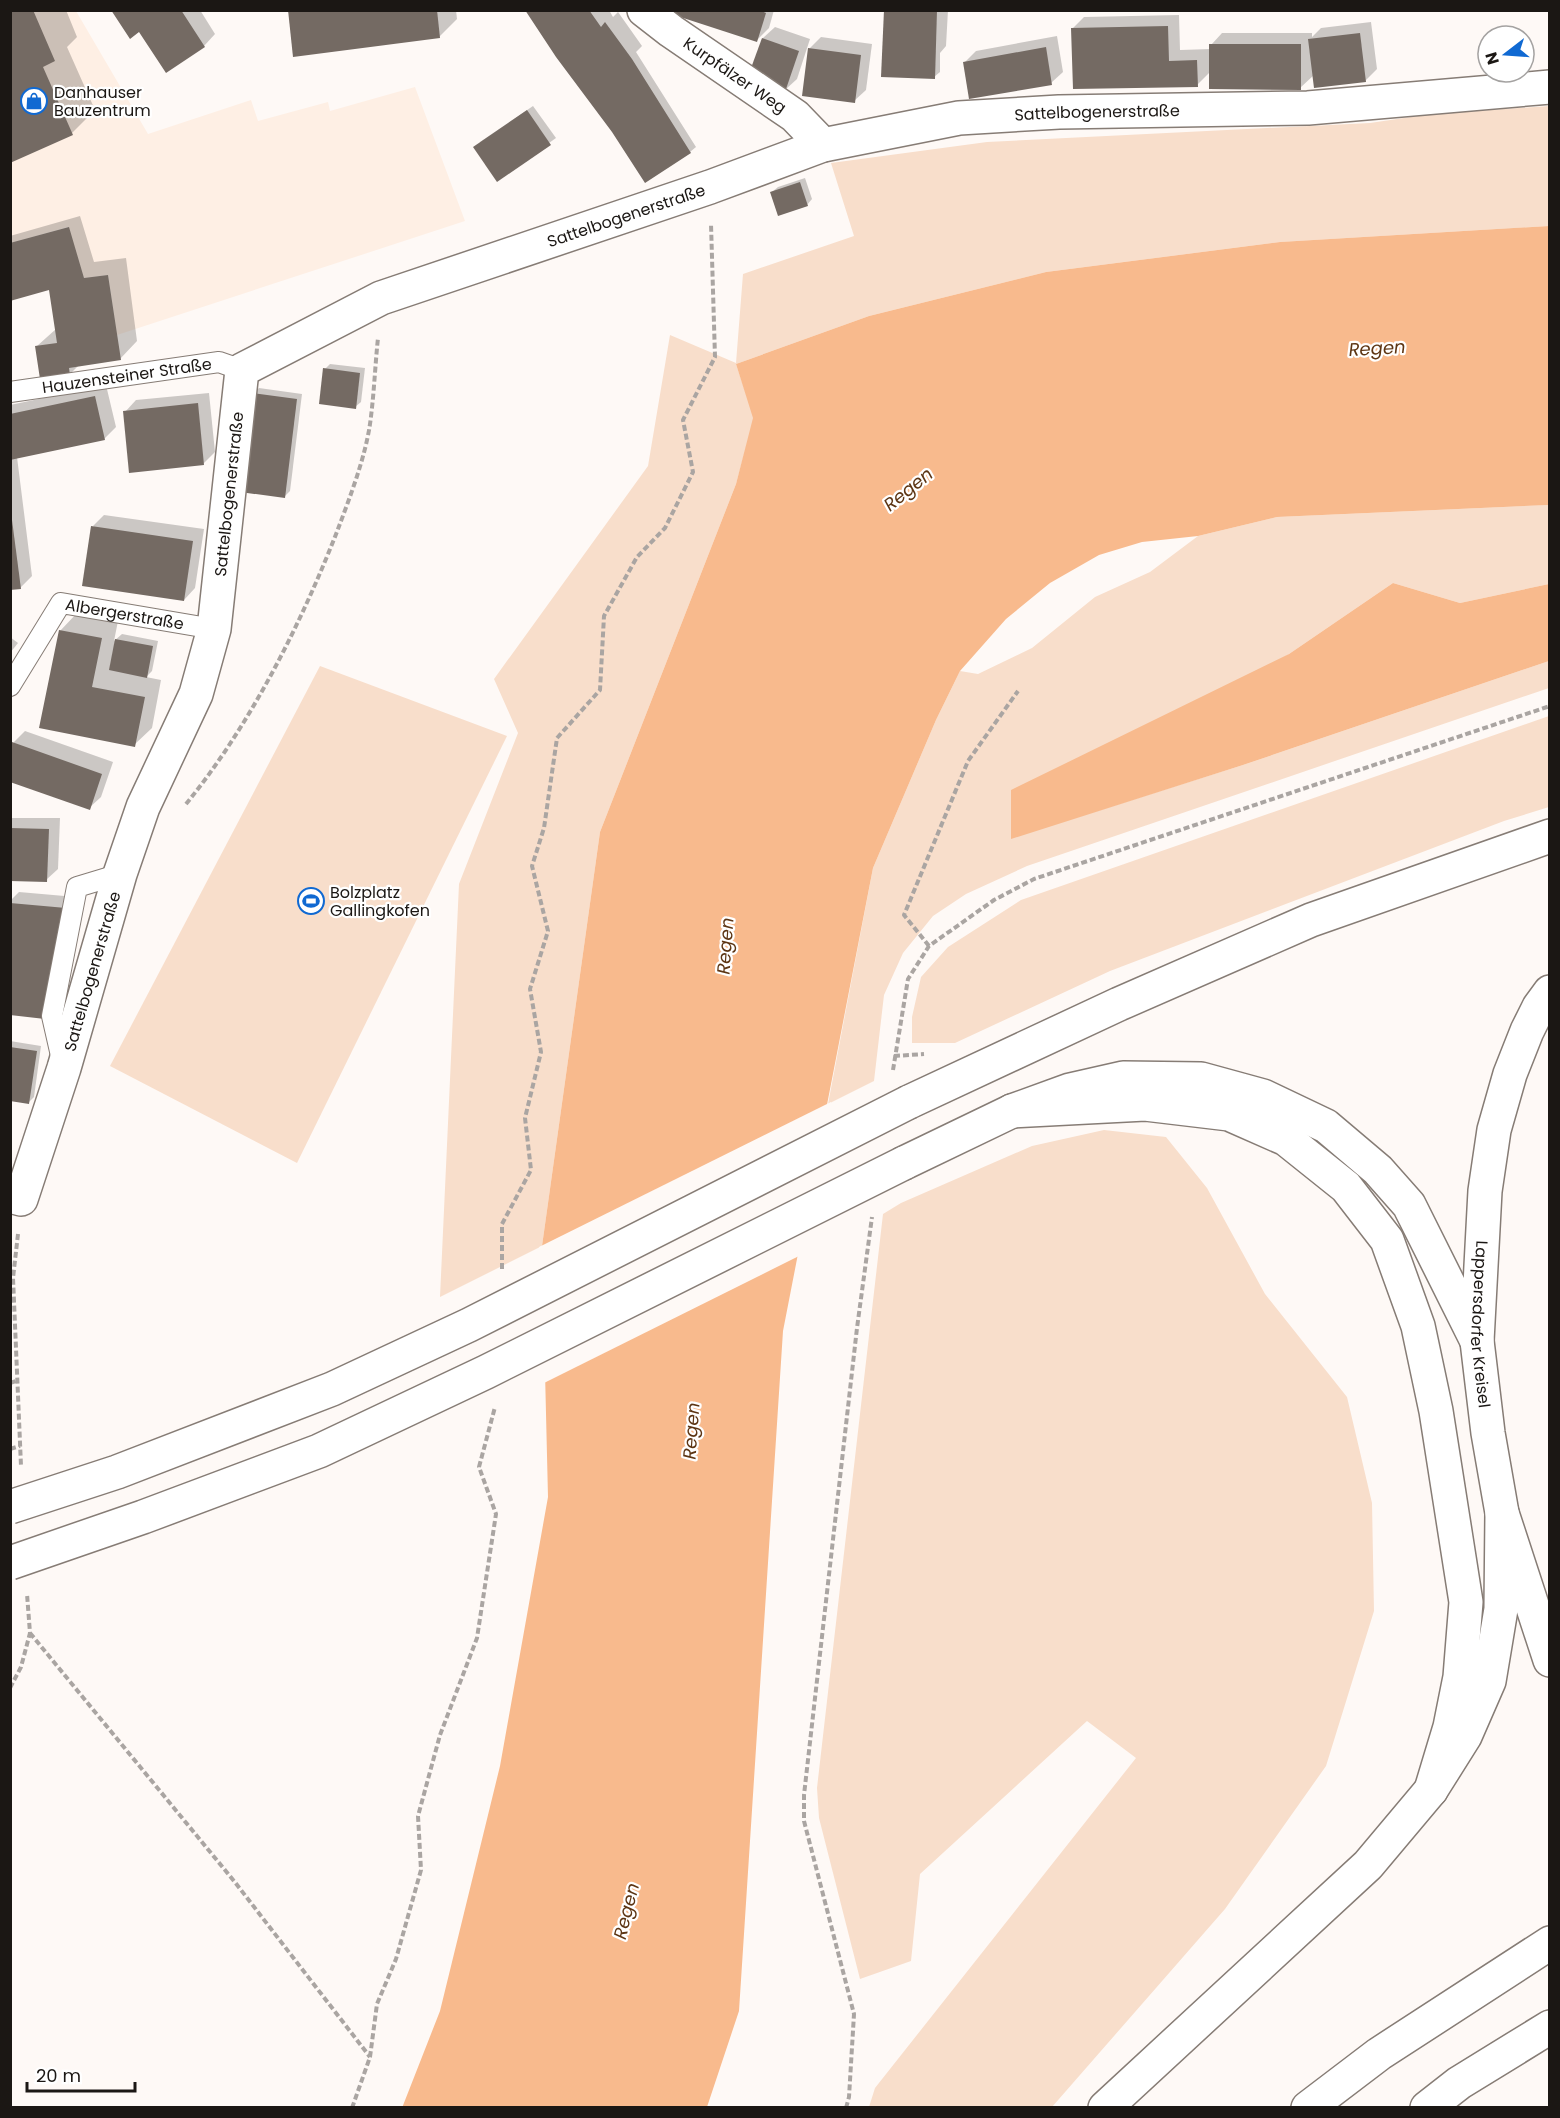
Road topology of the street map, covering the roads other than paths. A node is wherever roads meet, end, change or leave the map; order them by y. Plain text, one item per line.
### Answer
1 (644, 10) edge
2 (1550, 87) edge
3 (823, 145) junction
4 (242, 370) junction
5 (10, 392) edge
6 (214, 629) junction
7 (10, 686) edge
8 (1550, 836) edge
9 (1550, 992) edge
10 (1012, 1111) junction
11 (16, 1197) edge
12 (1477, 1341) junction
13 (10, 1507) edge
14 (1502, 1513) junction
15 (10, 1563) edge
16 (1550, 1660) edge
17 (1431, 1790) junction
18 (1550, 1943) edge
19 (1550, 2027) edge
20 (1105, 2108) edge
21 (1308, 2108) edge
22 (1427, 2108) edge

1 - 3 main road, Kurpfälzer Weg
2 - 3 main road, Sattelbogenerstraße
3 - 4 main road, Sattelbogenerstraße
4 - 5 lane, Hauzensteiner Straße
4 - 6 main road, Sattelbogenerstraße
6 - 7 lane, Albergerstraße
6 - 11 main road, Sattelbogenerstraße
8 - 13 main road, bridge
9 - 12 main road, Lappersdorfer Kreisel
10 - 12 main road
10 - 15 main road, bridge
10 - 17 main road
12 - 14 main road, Lappersdorfer Kreisel
14 - 16 main road, Lappersdorfer Kreisel
14 - 17 main road
17 - 20 main road
18 - 21 main road
19 - 22 main road

